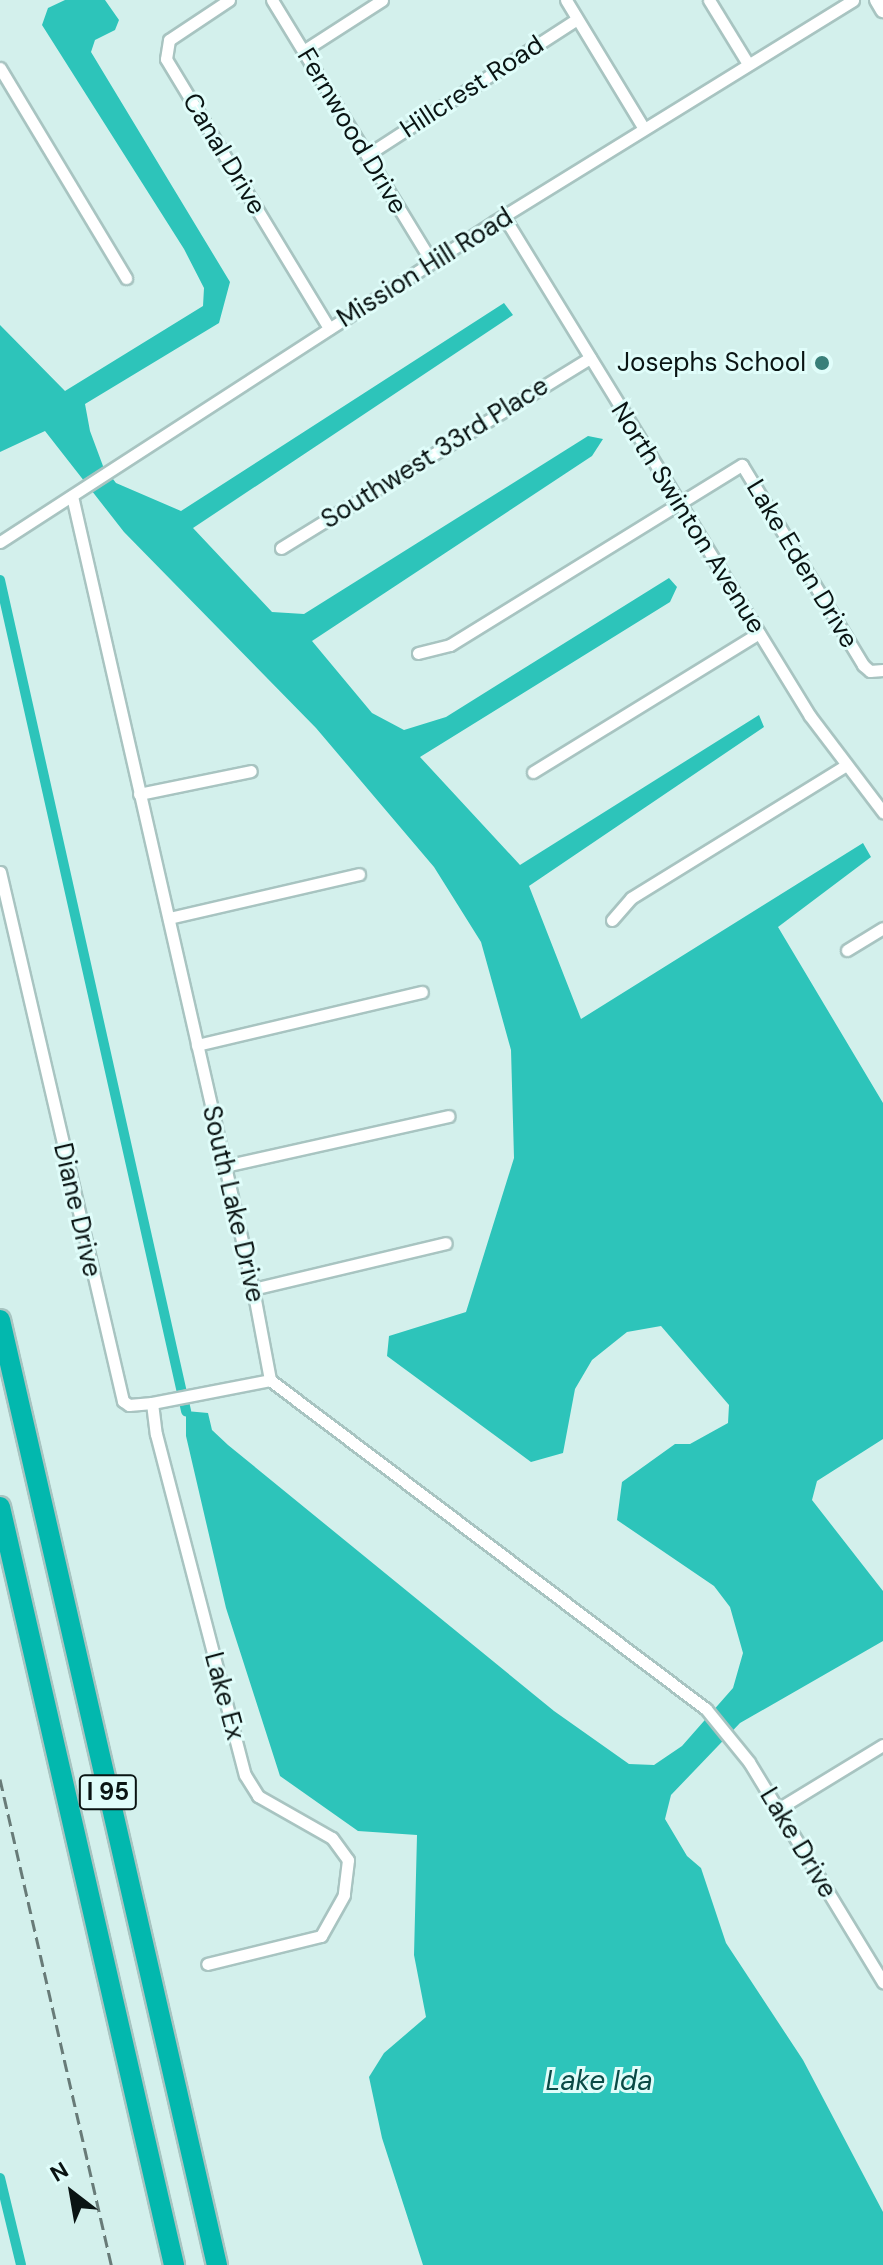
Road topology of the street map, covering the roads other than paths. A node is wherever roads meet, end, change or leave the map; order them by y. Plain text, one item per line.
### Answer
1 (229, 0) edge
2 (272, 0) edge
3 (382, 0) edge
4 (566, 0) edge
5 (709, 0) edge
6 (853, 0) edge
7 (877, 0) edge
8 (883, 10) edge
9 (577, 19) junction
10 (303, 51) junction
11 (748, 64) junction
12 (0, 68) edge
13 (643, 127) junction
14 (367, 155) junction
15 (500, 220) junction
16 (432, 262) junction
17 (126, 278) dead end
18 (329, 328) junction
19 (590, 358) junction
20 (72, 496) junction
21 (678, 502) junction
22 (0, 542) edge
23 (281, 548) dead end
24 (759, 633) junction
25 (418, 653) dead end
26 (883, 670) edge
27 (845, 766) junction
28 (251, 771) dead end
29 (533, 772) dead end
30 (139, 794) junction
31 (883, 812) edge
32 (0, 872) edge
33 (359, 874) dead end
34 (169, 918) junction
35 (612, 920) dead end
36 (883, 928) edge
37 (847, 950) dead end
38 (422, 992) dead end
39 (197, 1045) junction
40 (448, 1116) dead end
41 (225, 1166) junction
42 (446, 1243) dead end
43 (253, 1289) junction
44 (0, 1320) edge
45 (270, 1380) junction
46 (152, 1403) junction
47 (0, 1507) edge
48 (883, 1745) edge
49 (778, 1809) junction
50 (207, 1964) dead end
51 (883, 1982) edge
52 (174, 2265) edge
53 (217, 2265) edge

1 - 18 street, Canal Drive
2 - 10 street, Fernwood Drive
3 - 10 street
4 - 9 street
5 - 11 street
6 - 11 street, Mission Hill Road
7 - 8 street
9 - 13 street
9 - 14 street, Hillcrest Road
10 - 14 street, Fernwood Drive
11 - 13 street, Mission Hill Road
12 - 17 street
13 - 15 street, Mission Hill Road
14 - 16 street, Fernwood Drive
15 - 16 street, Mission Hill Road
15 - 19 street, North Swinton Avenue
16 - 18 street, Mission Hill Road
18 - 20 street, Mission Hill Road
19 - 21 street, North Swinton Avenue
19 - 23 street, Southwest 33rd Place
20 - 22 street, Mission Hill Road
20 - 30 street, South Lake Drive
21 - 24 street, North Swinton Avenue
21 - 25 street
21 - 26 street, Lake Eden Drive
24 - 27 street, North Swinton Avenue
24 - 29 street
27 - 31 street, North Swinton Avenue
27 - 35 street
28 - 30 street
30 - 34 street, South Lake Drive
32 - 46 street, Diane Drive
33 - 34 street
34 - 39 street, South Lake Drive
36 - 37 street
38 - 39 street
39 - 41 street, South Lake Drive
40 - 41 street
41 - 43 street, South Lake Drive
42 - 43 street
43 - 45 street, South Lake Drive
44 - 53 highway, I 95
45 - 46 street
45 - 49 street, Lake Drive
46 - 50 street, Lake Ex
47 - 52 highway, I 95
48 - 49 street
49 - 51 street, Lake Drive

